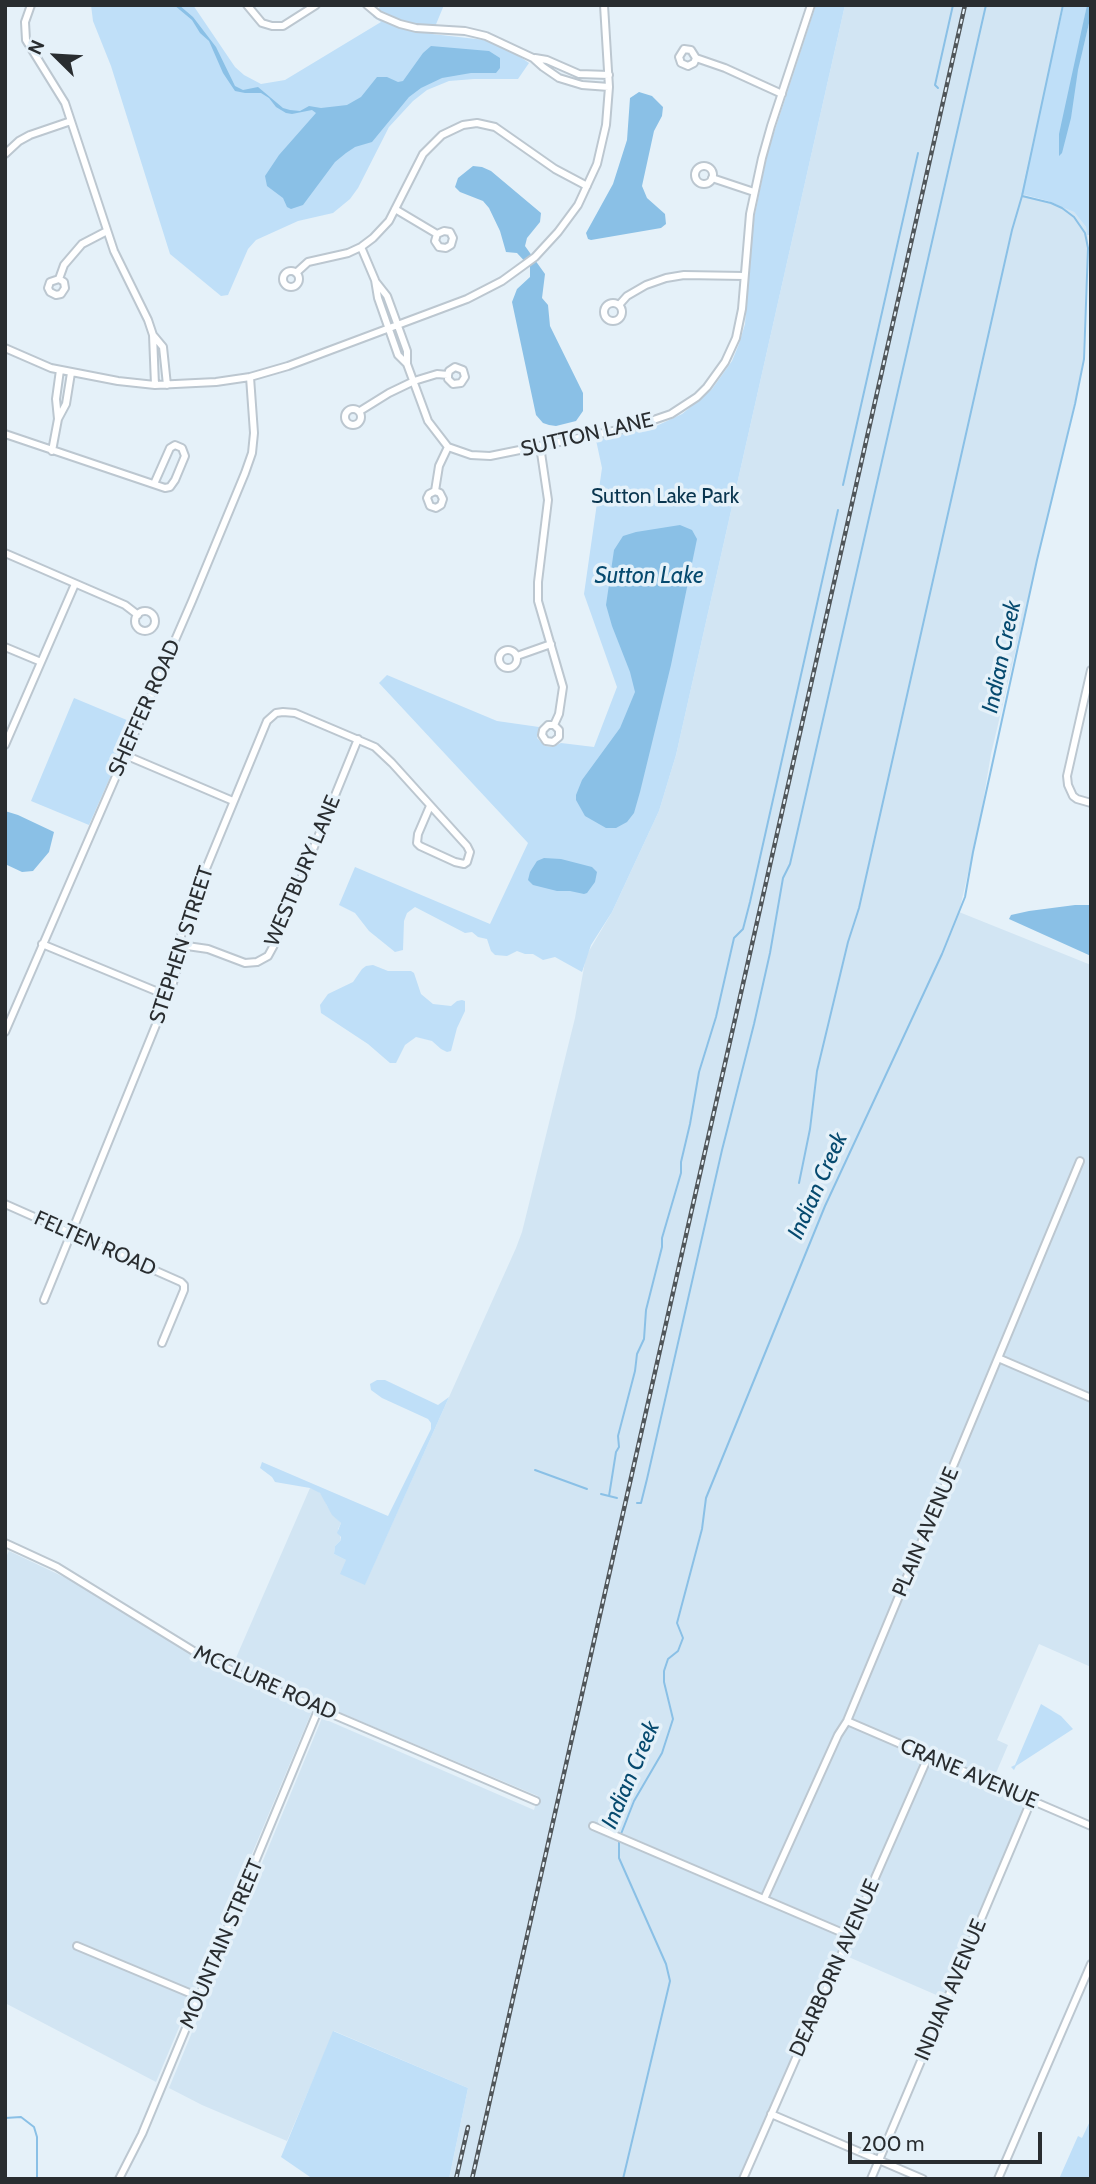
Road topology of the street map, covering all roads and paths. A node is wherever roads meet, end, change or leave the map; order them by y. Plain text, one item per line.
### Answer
1 (31, 5) edge
2 (247, 5) edge
3 (316, 5) edge
4 (367, 5) edge
5 (604, 5) edge
6 (811, 5) edge
7 (533, 58) junction
8 (696, 58) dead end
9 (609, 75) junction
10 (609, 87) junction
11 (782, 94) junction
12 (71, 121) junction
13 (5, 154) edge
14 (712, 178) dead end
15 (587, 186) junction
16 (754, 192) junction
17 (395, 209) junction
18 (107, 231) junction
19 (437, 234) dead end
20 (361, 247) junction
21 (296, 273) dead end
22 (744, 276) junction
23 (58, 279) dead end
24 (375, 280) junction
25 (619, 306) dead end
26 (398, 326) junction
27 (388, 329) junction
28 (153, 335) junction
29 (5, 348) edge
30 (407, 364) junction
31 (60, 370) junction
32 (71, 373) junction
33 (448, 374) dead end
34 (250, 377) junction
35 (414, 381) junction
36 (155, 385) junction
37 (167, 385) junction
38 (360, 411) dead end
39 (58, 419) junction
40 (5, 434) edge
41 (540, 446) junction
42 (448, 447) junction
43 (52, 451) junction
44 (154, 484) junction
45 (435, 491) dead end
46 (5, 553) edge
47 (75, 584) junction
48 (138, 615) dead end
49 (551, 644) junction
50 (5, 647) edge
51 (517, 656) dead end
52 (41, 662) junction
53 (1091, 670) edge
54 (554, 725) dead end
55 (358, 739) junction
56 (5, 745) edge
57 (125, 755) junction
58 (233, 800) junction
59 (1091, 803) edge
60 (430, 806) junction
61 (42, 944) junction
62 (180, 945) junction
63 (167, 996) junction
64 (5, 1032) edge
65 (1080, 1161) dead end
66 (5, 1204) edge
67 (71, 1233) junction
68 (44, 1300) dead end
69 (162, 1343) dead end
70 (998, 1358) junction
71 (1091, 1398) edge
72 (5, 1543) edge
73 (319, 1708) junction
74 (847, 1721) junction
75 (928, 1757) junction
76 (536, 1801) dead end
77 (1031, 1801) junction
78 (593, 1826) dead end
79 (1091, 1826) edge
80 (764, 1899) junction
81 (849, 1936) junction
82 (77, 1946) dead end
83 (1091, 1964) edge
84 (199, 1997) junction
85 (771, 2114) junction
86 (879, 2160) junction
87 (119, 2179) edge
88 (743, 2179) edge
89 (871, 2179) edge
90 (923, 2179) edge
91 (998, 2179) edge

1 - 12 street
2 - 3 street
4 - 7 street
5 - 9 street
6 - 11 street, SUTTON LANE
7 - 9 street
7 - 10 street
8 - 11 street
9 - 10 street
10 - 15 street
11 - 16 street, SUTTON LANE
12 - 13 street
12 - 18 street
14 - 16 street
15 - 17 street
15 - 26 street
16 - 22 street, SUTTON LANE
17 - 19 street
17 - 20 street
18 - 23 street
18 - 28 street
20 - 21 street
20 - 24 street
22 - 25 street
22 - 41 street, SUTTON LANE
24 - 26 street
24 - 27 street
26 - 27 street
26 - 30 street
27 - 30 street
27 - 34 street
28 - 36 street
28 - 37 street
29 - 31 street
30 - 35 street
31 - 32 street
31 - 39 street
32 - 36 street
32 - 39 street
33 - 35 street
34 - 37 street
34 - 57 street, SHEFFER ROAD
35 - 38 street
35 - 42 street
36 - 37 street
39 - 43 street
40 - 43 street
41 - 42 street, SUTTON LANE
41 - 49 street
42 - 45 street
43 - 44 street
44 - 44 street
46 - 47 street
47 - 48 street
47 - 52 street
49 - 51 street
49 - 54 street
50 - 52 street
52 - 56 street
53 - 59 street
55 - 58 street, STEPHEN STREET
55 - 60 street, STEPHEN STREET
55 - 62 street, WESTBURY LANE
57 - 58 street
57 - 61 street, SHEFFER ROAD
58 - 62 street, STEPHEN STREET
60 - 60 street, STEPHEN STREET
61 - 63 street
61 - 64 street, SHEFFER ROAD
62 - 63 street, STEPHEN STREET
63 - 67 street, STEPHEN STREET
65 - 70 street, PLAIN AVENUE
66 - 67 street, FELTEN ROAD
67 - 68 street, STEPHEN STREET
67 - 69 street, FELTEN ROAD
70 - 71 street
70 - 74 street, PLAIN AVENUE
72 - 73 street, MCCLURE ROAD
73 - 76 street, MCCLURE ROAD
73 - 84 street, MOUNTAIN STREET
74 - 75 street, CRANE AVENUE
74 - 80 street, PLAIN AVENUE
75 - 77 street, CRANE AVENUE
75 - 81 street, DEARBORN AVENUE
77 - 79 street, CRANE AVENUE
77 - 86 street, INDIAN AVENUE
78 - 80 street
80 - 81 street
81 - 85 street, DEARBORN AVENUE
82 - 84 street
83 - 91 street
84 - 87 street, MOUNTAIN STREET
85 - 86 street
85 - 88 street, DEARBORN AVENUE
86 - 89 street, INDIAN AVENUE
86 - 90 street

